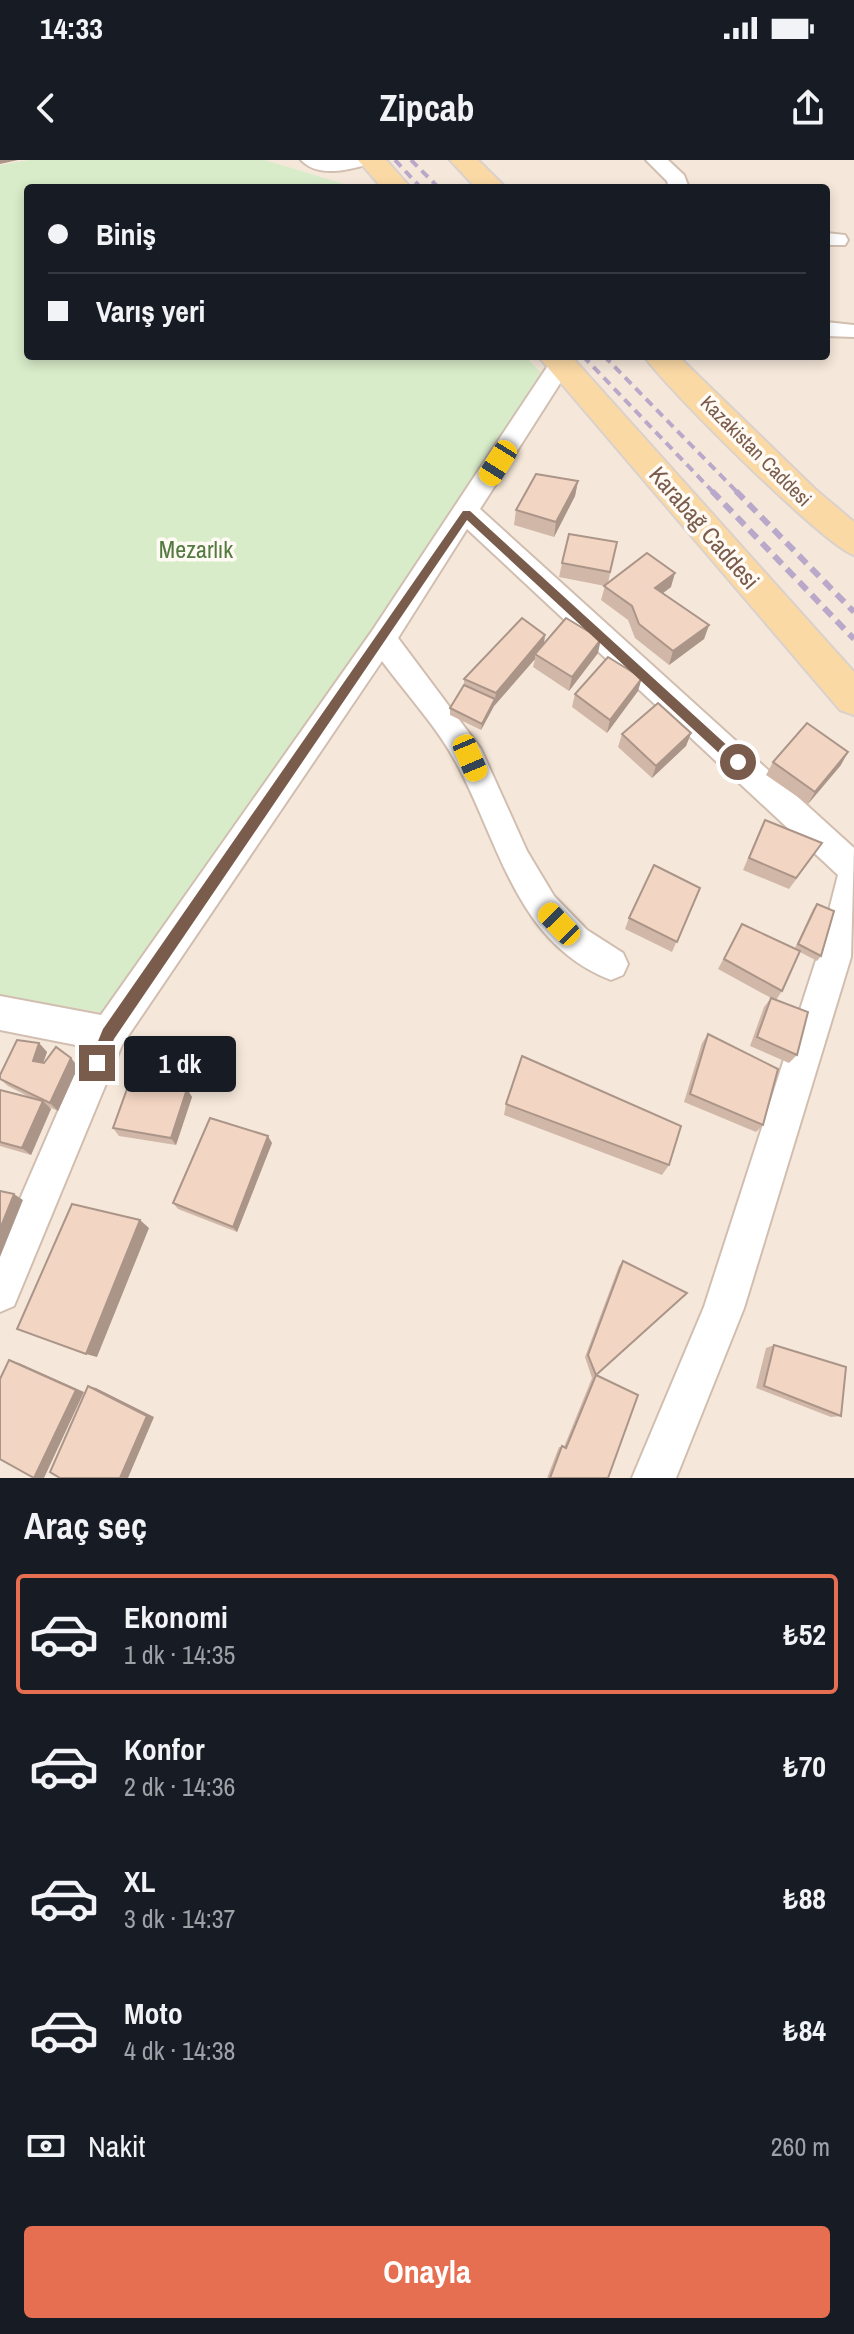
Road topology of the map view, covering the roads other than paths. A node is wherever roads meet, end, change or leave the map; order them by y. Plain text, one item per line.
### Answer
1 (311, 160) edge
2 (362, 160) edge
3 (371, 160) edge
4 (463, 160) edge
5 (656, 160) edge
6 (393, 184) edge
7 (488, 184) edge
8 (678, 184) edge
9 (557, 360) edge
10 (664, 360) edge
11 (467, 513) junction
12 (854, 542) edge
13 (382, 639) junction
14 (854, 699) edge
15 (854, 869) edge
16 (854, 877) edge
17 (611, 964) dead end
18 (0, 1013) edge
19 (109, 1034) junction
20 (0, 1292) edge
21 (654, 1478) edge

1 - 2 street
3 - 6 main road
4 - 7 main road
5 - 8 street
9 - 11 street
9 - 14 main road, Karabağ Caddesi
10 - 12 main road, Kazakistan Caddesi
11 - 13 street
11 - 15 street
13 - 17 street
13 - 19 street
16 - 21 street
18 - 19 street
19 - 20 street

